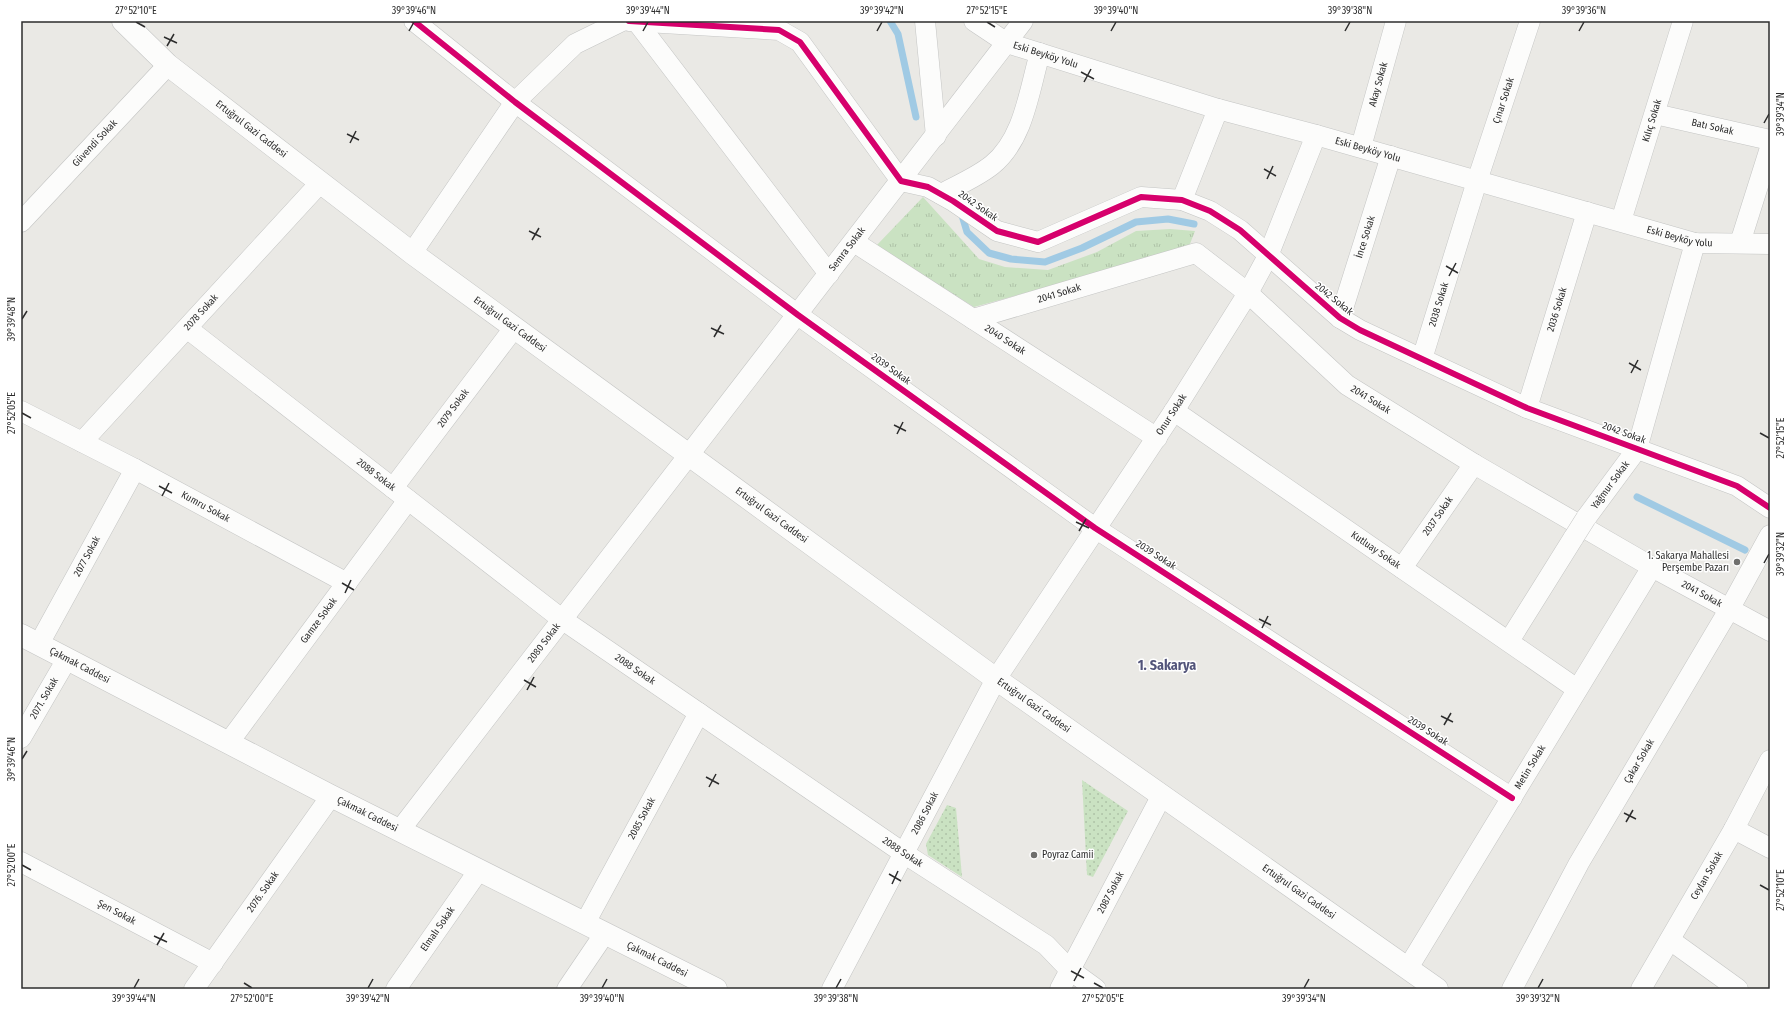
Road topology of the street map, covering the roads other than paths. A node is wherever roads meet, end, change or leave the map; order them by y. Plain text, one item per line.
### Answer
1 (123, 21) edge
2 (414, 21) edge
3 (629, 21) edge
4 (925, 21) edge
5 (974, 21) edge
6 (1023, 21) edge
7 (1396, 21) edge
8 (1530, 21) edge
9 (1683, 21) edge
10 (1007, 43) junction
11 (1040, 53) junction
12 (168, 65) junction
13 (515, 102) junction
14 (1218, 109) junction
15 (1654, 114) junction
16 (1316, 135) junction
17 (936, 136) junction
18 (1770, 140) edge
19 (1361, 147) junction
20 (1770, 148) edge
21 (1391, 156) junction
22 (901, 181) junction
23 (1477, 181) junction
24 (320, 183) junction
25 (941, 194) junction
26 (1182, 200) junction
27 (1587, 212) junction
28 (22, 217) edge
29 (1621, 221) junction
30 (854, 242) junction
31 (1695, 243) junction
32 (1740, 243) junction
33 (1770, 244) edge
34 (412, 253) junction
35 (1268, 256) junction
36 (829, 274) junction
37 (1248, 293) junction
38 (798, 315) junction
39 (1340, 318) junction
40 (973, 319) junction
41 (514, 328) junction
42 (188, 329) junction
43 (1422, 359) junction
44 (1527, 408) junction
45 (21, 411) edge
46 (1174, 411) junction
47 (1157, 438) junction
48 (82, 442) junction
49 (1637, 449) junction
50 (689, 456) junction
51 (1474, 464) junction
52 (134, 469) junction
53 (400, 494) junction
54 (1770, 508) edge
55 (1095, 528) junction
56 (1770, 535) edge
57 (1652, 567) junction
58 (1402, 568) junction
59 (347, 583) junction
60 (1730, 608) junction
61 (563, 620) junction
62 (1770, 631) edge
63 (30, 640) edge
64 (1509, 641) junction
65 (67, 659) junction
66 (996, 678) junction
67 (1577, 688) junction
68 (699, 713) junction
69 (21, 738) edge
70 (229, 742) junction
71 (1770, 760) edge
72 (1162, 795) junction
73 (331, 796) junction
74 (1512, 798) junction
75 (1734, 829) junction
76 (400, 830) junction
77 (1770, 848) edge
78 (905, 854) junction
79 (21, 862) edge
80 (479, 870) junction
81 (585, 923) junction
82 (605, 933) junction
83 (1670, 940) junction
84 (213, 963) junction
85 (1408, 968) junction
86 (1070, 970) junction
87 (194, 989) edge
88 (396, 989) edge
89 (567, 989) edge
90 (715, 989) edge
91 (832, 989) edge
92 (1060, 989) edge
93 (1096, 989) edge
94 (1437, 989) edge
95 (1512, 989) edge
96 (1640, 989) edge
97 (1738, 989) edge

1 - 12 main road, Ertuğrul Gazi Caddesi
2 - 13 street, 2039 Sokak
3 - 13 street
3 - 22 street
3 - 36 street
4 - 17 street
5 - 10 street, Eski Beyköy Yolu
6 - 10 street, Semra Sokak
7 - 19 street, Akay Sokak
8 - 23 street, Çınar Sokak
9 - 15 street, Kılıç Sokak
10 - 11 street, Eski Beyköy Yolu
10 - 17 street, Semra Sokak
11 - 14 street, Eski Beyköy Yolu
11 - 25 street
12 - 24 main road, Ertuğrul Gazi Caddesi
12 - 28 street, Güvendi Sokak
13 - 34 street
13 - 38 street, 2039 Sokak
14 - 16 street, Eski Beyköy Yolu
14 - 26 street
15 - 18 street, Batı Sokak
15 - 29 street, Kılıç Sokak
16 - 19 street, Eski Beyköy Yolu
16 - 35 street, Onur Sokak
17 - 22 street, Semra Sokak
19 - 21 street, Eski Beyköy Yolu
20 - 32 street
21 - 23 street, Eski Beyköy Yolu
21 - 39 street, İnce Sokak
22 - 25 street, 2042 Sokak
22 - 30 street, Semra Sokak
23 - 27 street, Eski Beyköy Yolu
23 - 43 street, 2038 Sokak
24 - 34 main road, Ertuğrul Gazi Caddesi
24 - 42 street, 2078 Sokak
25 - 26 street, 2042 Sokak
26 - 35 street, 2042 Sokak
27 - 29 street, Eski Beyköy Yolu
27 - 44 street, 2036 Sokak
29 - 31 street, Eski Beyköy Yolu
30 - 36 street, Semra Sokak
30 - 40 street, 2040 Sokak
31 - 32 street, Eski Beyköy Yolu
31 - 49 street, Yağmur Sokak
32 - 33 street, Eski Beyköy Yolu
34 - 41 main road, Ertuğrul Gazi Caddesi
35 - 37 street, Onur Sokak
35 - 39 street, 2042 Sokak
36 - 38 street, Semra Sokak
37 - 40 street, 2041 Sokak
37 - 46 street, Onur Sokak
37 - 51 street, 2041 Sokak
38 - 50 street, Semra Sokak
38 - 55 street, 2039 Sokak
39 - 43 street, 2042 Sokak
40 - 47 street, 2040 Sokak
41 - 50 main road, Ertuğrul Gazi Caddesi
41 - 53 street, 2079 Sokak
42 - 48 street, 2078 Sokak
42 - 53 street, 2088 Sokak
43 - 44 street, 2042 Sokak
44 - 49 street, 2042 Sokak
45 - 48 street, Kumru Sokak
46 - 47 street, Onur Sokak
46 - 58 street, Kutluay Sokak
47 - 55 street, Onur Sokak
48 - 52 street, Kumru Sokak
49 - 54 street, 2042 Sokak
49 - 64 street, Yağmur Sokak, bridge
50 - 61 street, 2080 Sokak
50 - 66 main road, Ertuğrul Gazi Caddesi
51 - 57 street, 2041 Sokak
51 - 58 street, 2037 Sokak
52 - 59 street, Kumru Sokak
52 - 63 street, 2077 Sokak
53 - 59 street, Gamze Sokak
53 - 61 street, 2088 Sokak
55 - 66 street, Onur Sokak
55 - 74 street, 2039 Sokak
56 - 60 street, Çakar Sokak
57 - 60 street, 2041 Sokak
57 - 67 street, Metin Sokak
58 - 64 street, Kutluay Sokak
59 - 70 street, Gamze Sokak
60 - 62 street, 2041 Sokak
60 - 95 street, Çakar Sokak
61 - 68 street, 2088 Sokak
61 - 76 street, 2080 Sokak
63 - 65 main road, Çakmak Caddesi
64 - 67 street, Kutluay Sokak
65 - 69 street, 2071. Sokak
65 - 70 main road, Çakmak Caddesi
66 - 72 main road, Ertuğrul Gazi Caddesi
66 - 78 street, 2086 Sokak
67 - 74 street, Metin Sokak
68 - 78 street, 2088 Sokak
68 - 81 street, 2085 Sokak
70 - 73 main road, Çakmak Caddesi
71 - 75 street, Ceylan Sokak
72 - 85 main road, Ertuğrul Gazi Caddesi
72 - 86 street, 2087 Sokak
73 - 76 main road, Çakmak Caddesi
73 - 84 street, 2076. Sokak
74 - 85 street, Metin Sokak
75 - 77 street
75 - 83 street, Ceylan Sokak
76 - 80 main road, Çakmak Caddesi
78 - 86 street, 2088 Sokak
78 - 91 street, 2086 Sokak
79 - 84 street, Şen Sokak
80 - 81 main road, Çakmak Caddesi
80 - 88 street, Elmalı Sokak
81 - 82 main road, Çakmak Caddesi
82 - 89 street
82 - 90 main road, Çakmak Caddesi
83 - 96 street, Ceylan Sokak
83 - 97 street
84 - 87 street, 2076. Sokak
85 - 94 main road, Ertuğrul Gazi Caddesi
86 - 92 street, 2087 Sokak
86 - 93 street, 2088 Sokak

